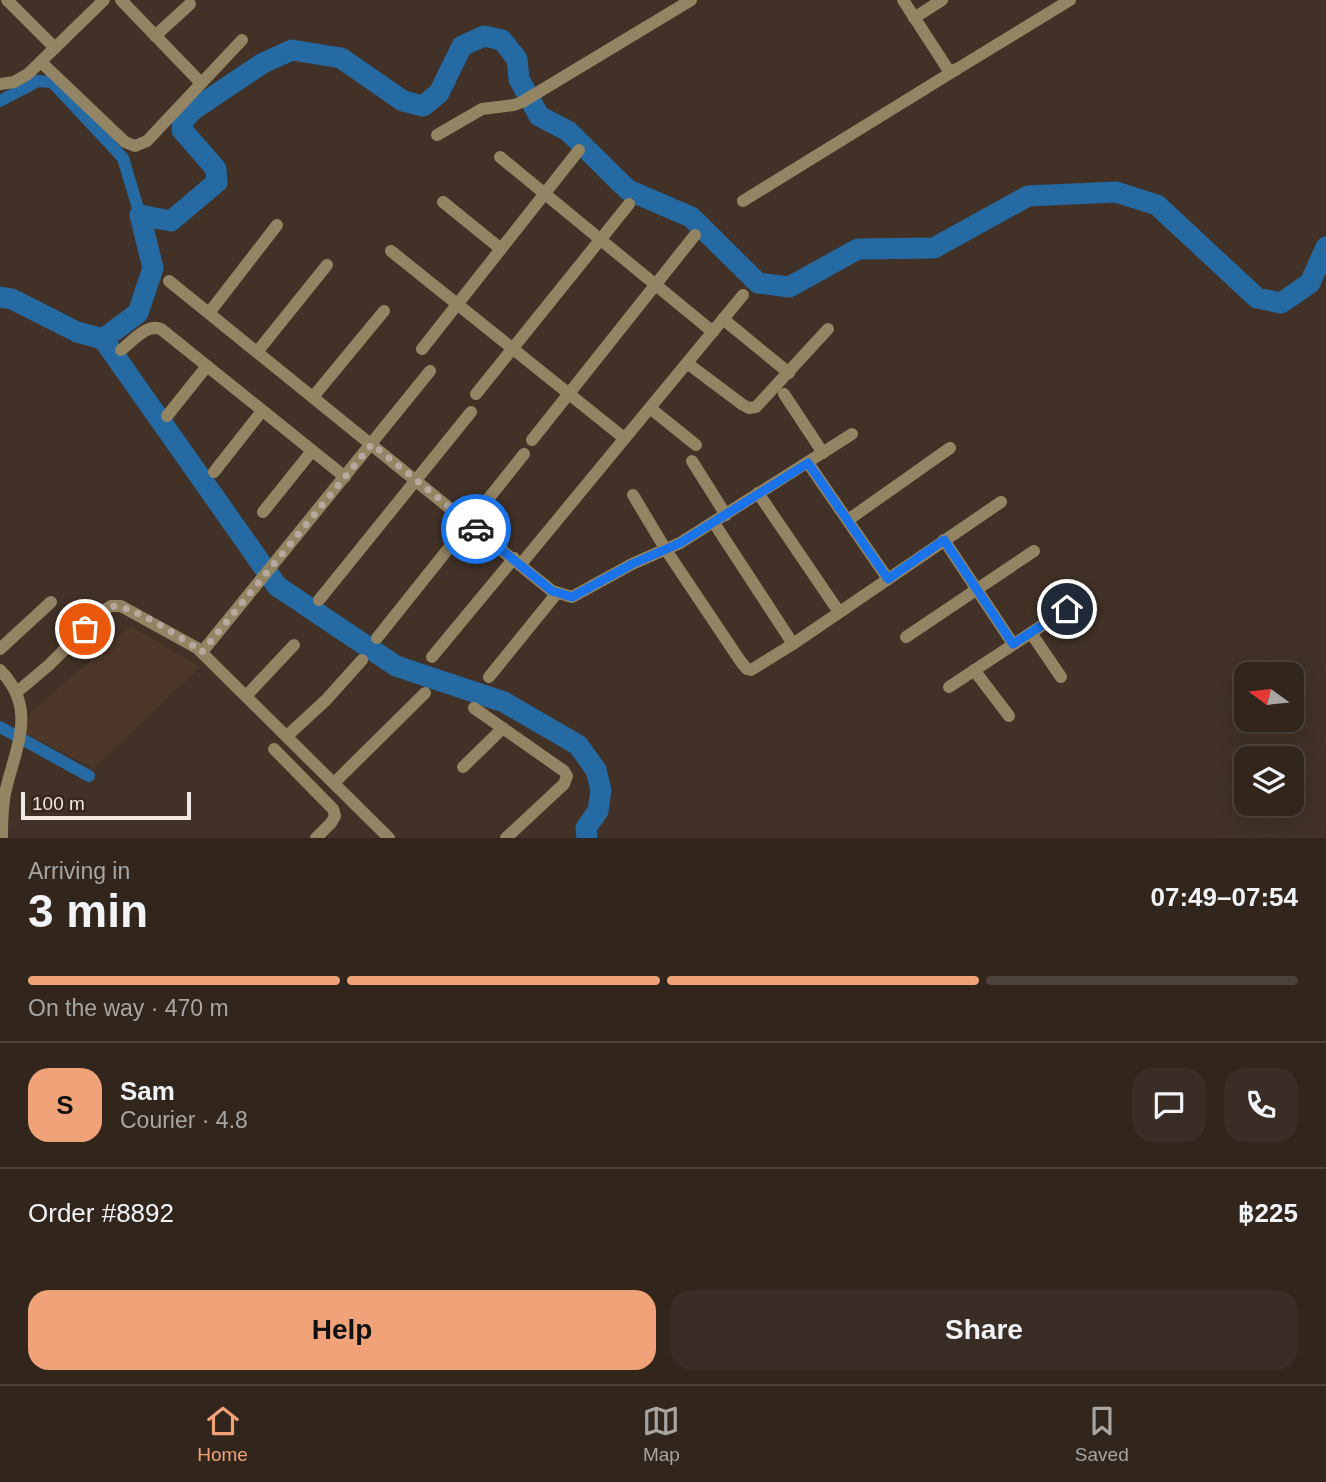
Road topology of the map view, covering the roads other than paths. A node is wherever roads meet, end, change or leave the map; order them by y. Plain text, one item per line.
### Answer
1 (7, 0) edge
2 (104, 0) edge
3 (121, 0) edge
4 (691, 0) edge
5 (903, 0) edge
6 (942, 0) edge
7 (1070, 0) edge
8 (190, 4) dead end
9 (914, 18) junction
10 (155, 36) junction
11 (242, 40) dead end
12 (55, 48) junction
13 (41, 62) junction
14 (957, 69) junction
15 (0, 83) edge
16 (201, 83) junction
17 (437, 135) dead end
18 (579, 150) dead end
19 (500, 158) dead end
20 (544, 195) junction
21 (743, 201) dead end
22 (443, 202) dead end
23 (629, 204) dead end
24 (277, 225) dead end
25 (695, 235) dead end
26 (601, 240) junction
27 (500, 249) junction
28 (391, 251) dead end
29 (327, 265) dead end
30 (169, 281) dead end
31 (654, 285) junction
32 (743, 295) dead end
33 (456, 304) junction
34 (384, 311) dead end
35 (209, 313) junction
36 (723, 319) junction
37 (828, 328) dead end
38 (713, 332) junction
39 (422, 349) dead end
40 (513, 349) junction
41 (121, 350) dead end
42 (257, 352) junction
43 (687, 363) junction
44 (207, 366) junction
45 (430, 371) dead end
46 (789, 373) junction
47 (476, 394) dead end
48 (567, 394) junction
49 (784, 394) dead end
50 (313, 397) junction
51 (650, 408) junction
52 (262, 411) junction
53 (471, 412) dead end
54 (167, 416) dead end
55 (852, 434) dead end
56 (624, 438) junction
57 (532, 440) dead end
58 (372, 444) junction
59 (696, 445) dead end
60 (950, 448) dead end
61 (312, 451) junction
62 (824, 453) junction
63 (524, 454) dead end
64 (692, 461) dead end
65 (808, 463) junction
66 (214, 472) dead end
67 (345, 477) junction
68 (415, 478) junction
69 (758, 493) junction
70 (633, 495) dead end
71 (1001, 502) dead end
72 (263, 512) dead end
73 (726, 515) junction
74 (848, 520) junction
75 (468, 523) junction
76 (714, 523) junction
77 (944, 540) junction
78 (666, 550) junction
79 (1034, 551) dead end
80 (517, 561) junction
81 (888, 579) junction
82 (976, 589) junction
83 (557, 593) junction
84 (319, 600) dead end
85 (51, 602) dead end
86 (1067, 609) dead end
87 (839, 612) junction
88 (1031, 633) junction
89 (906, 637) dead end
90 (377, 638) dead end
91 (793, 644) junction
92 (1013, 644) junction
93 (293, 645) dead end
94 (0, 649) edge
95 (202, 652) junction
96 (432, 657) dead end
97 (362, 660) dead end
98 (0, 670) edge
99 (974, 670) junction
100 (489, 677) dead end
101 (1061, 677) dead end
102 (949, 687) dead end
103 (17, 692) junction
104 (425, 692) dead end
105 (246, 696) junction
106 (474, 708) dead end
107 (1009, 716) dead end
108 (503, 728) junction
109 (287, 736) junction
110 (274, 749) dead end
111 (463, 767) dead end
112 (335, 782) junction
113 (1, 806) edge
114 (2, 838) edge
115 (316, 838) edge
116 (389, 838) edge
117 (506, 838) edge

1 - 12 street
2 - 12 street
3 - 10 street
4 - 17 street
5 - 9 street
6 - 9 street
7 - 14 street
8 - 10 street
9 - 14 street
10 - 16 street
11 - 16 street
12 - 13 street
13 - 15 street
13 - 16 street
14 - 21 street
18 - 20 street
19 - 20 street
20 - 26 street
20 - 27 street
22 - 27 street
23 - 26 street
24 - 35 street
25 - 31 street
26 - 31 street
26 - 40 street
27 - 33 street
28 - 33 street
29 - 42 street
30 - 35 street
31 - 38 street
31 - 48 street
32 - 36 street
33 - 39 street
33 - 40 street
34 - 50 street
35 - 42 street
36 - 38 street
36 - 46 street
37 - 46 street
38 - 43 street
40 - 47 street
40 - 48 street
41 - 44 street
42 - 50 street
43 - 46 street
43 - 51 street
44 - 52 street
44 - 54 street
45 - 58 street
48 - 56 street
48 - 57 street
49 - 62 street
50 - 58 street
51 - 56 street
51 - 59 street
52 - 61 street
52 - 66 street
53 - 68 street
55 - 62 street
56 - 80 street
58 - 67 street
58 - 68 street
60 - 74 street
61 - 67 street
61 - 72 street
62 - 65 street
63 - 75 street
64 - 73 street
65 - 69 street
65 - 74 street
67 - 95 street
68 - 75 street
68 - 84 street
69 - 73 street
69 - 87 street
70 - 78 street
71 - 77 street
73 - 76 street
74 - 81 street
75 - 80 street
75 - 90 street
76 - 78 street
76 - 91 street
77 - 81 street
77 - 82 street
78 - 83 street
78 - 91 street
79 - 82 street
80 - 83 street
80 - 96 street
81 - 87 street
82 - 89 street
82 - 92 street
83 - 100 street
85 - 94 street
86 - 88 street
87 - 91 street
88 - 92 street
88 - 101 street
92 - 99 street
93 - 105 street
95 - 103 street
95 - 105 street
97 - 109 street
98 - 103 street
99 - 102 street
99 - 107 street
103 - 113 street
104 - 112 street
105 - 109 street
106 - 108 street
108 - 111 street
108 - 117 street
109 - 112 street
110 - 115 street
112 - 116 street
113 - 114 street

